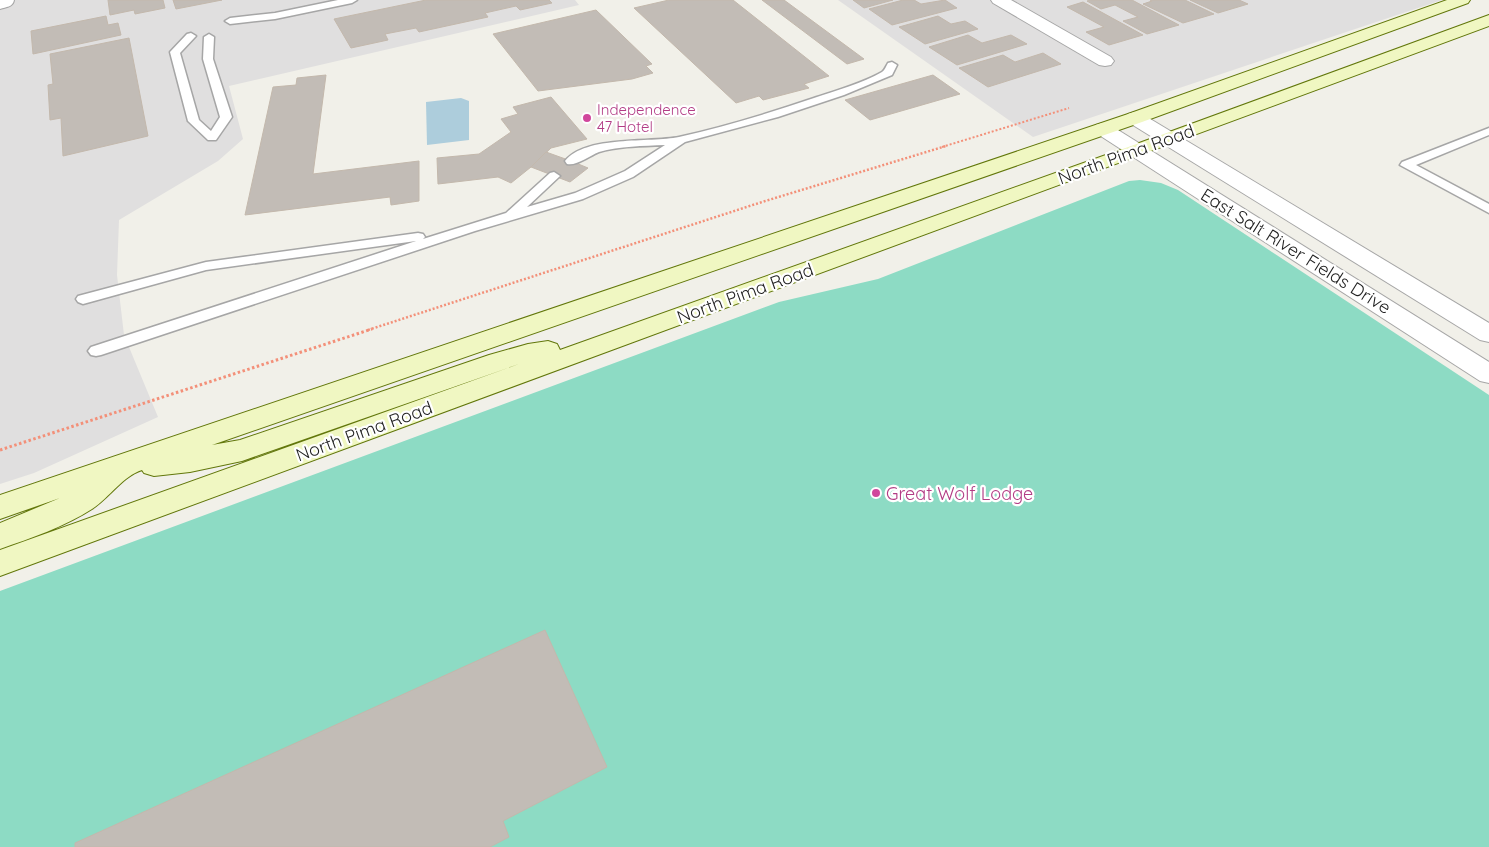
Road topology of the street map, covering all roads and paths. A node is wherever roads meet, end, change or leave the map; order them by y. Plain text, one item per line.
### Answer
1 (6, 0) edge
2 (303, 0) edge
3 (352, 0) edge
4 (1462, 0) edge
5 (1004, 1) edge
6 (0, 4) edge
7 (1489, 20) edge
8 (191, 36) dead end
9 (208, 37) dead end
10 (1105, 61) dead end
11 (892, 65) dead end
12 (1077, 106) dead end
13 (1135, 118) junction
14 (1103, 129) junction
15 (1489, 131) edge
16 (1168, 139) junction
17 (681, 140) junction
18 (1138, 150) junction
19 (571, 161) dead end
20 (554, 176) dead end
21 (1489, 209) edge
22 (509, 217) junction
23 (470, 228) junction
24 (83, 299) dead end
25 (1489, 334) edge
26 (610, 342) junction
27 (96, 351) dead end
28 (1489, 374) edge
29 (0, 450) edge
30 (120, 465) junction
31 (0, 507) edge
32 (0, 536) edge
33 (0, 563) edge

1 - 6 street
2 - 3 lane
4 - 13 main road, North Pima Road
5 - 10 street
7 - 16 main road, North Pima Road
8 - 9 lane
11 - 17 lane
12 - 29 path
13 - 14 main road, North Pima Road
13 - 16 street, East Salt River Fields Drive
14 - 18 street, East Salt River Fields Drive
14 - 30 main road, North Pima Road
15 - 21 lane
16 - 18 main road, North Pima Road
16 - 25 street, East Salt River Fields Drive
17 - 19 lane
17 - 22 lane
18 - 26 main road, North Pima Road
18 - 28 street, East Salt River Fields Drive
20 - 22 lane
22 - 23 lane
23 - 24 lane
23 - 27 lane
26 - 30 main road
26 - 33 main road, North Pima Road
30 - 31 main road, North Pima Road
30 - 32 main road

